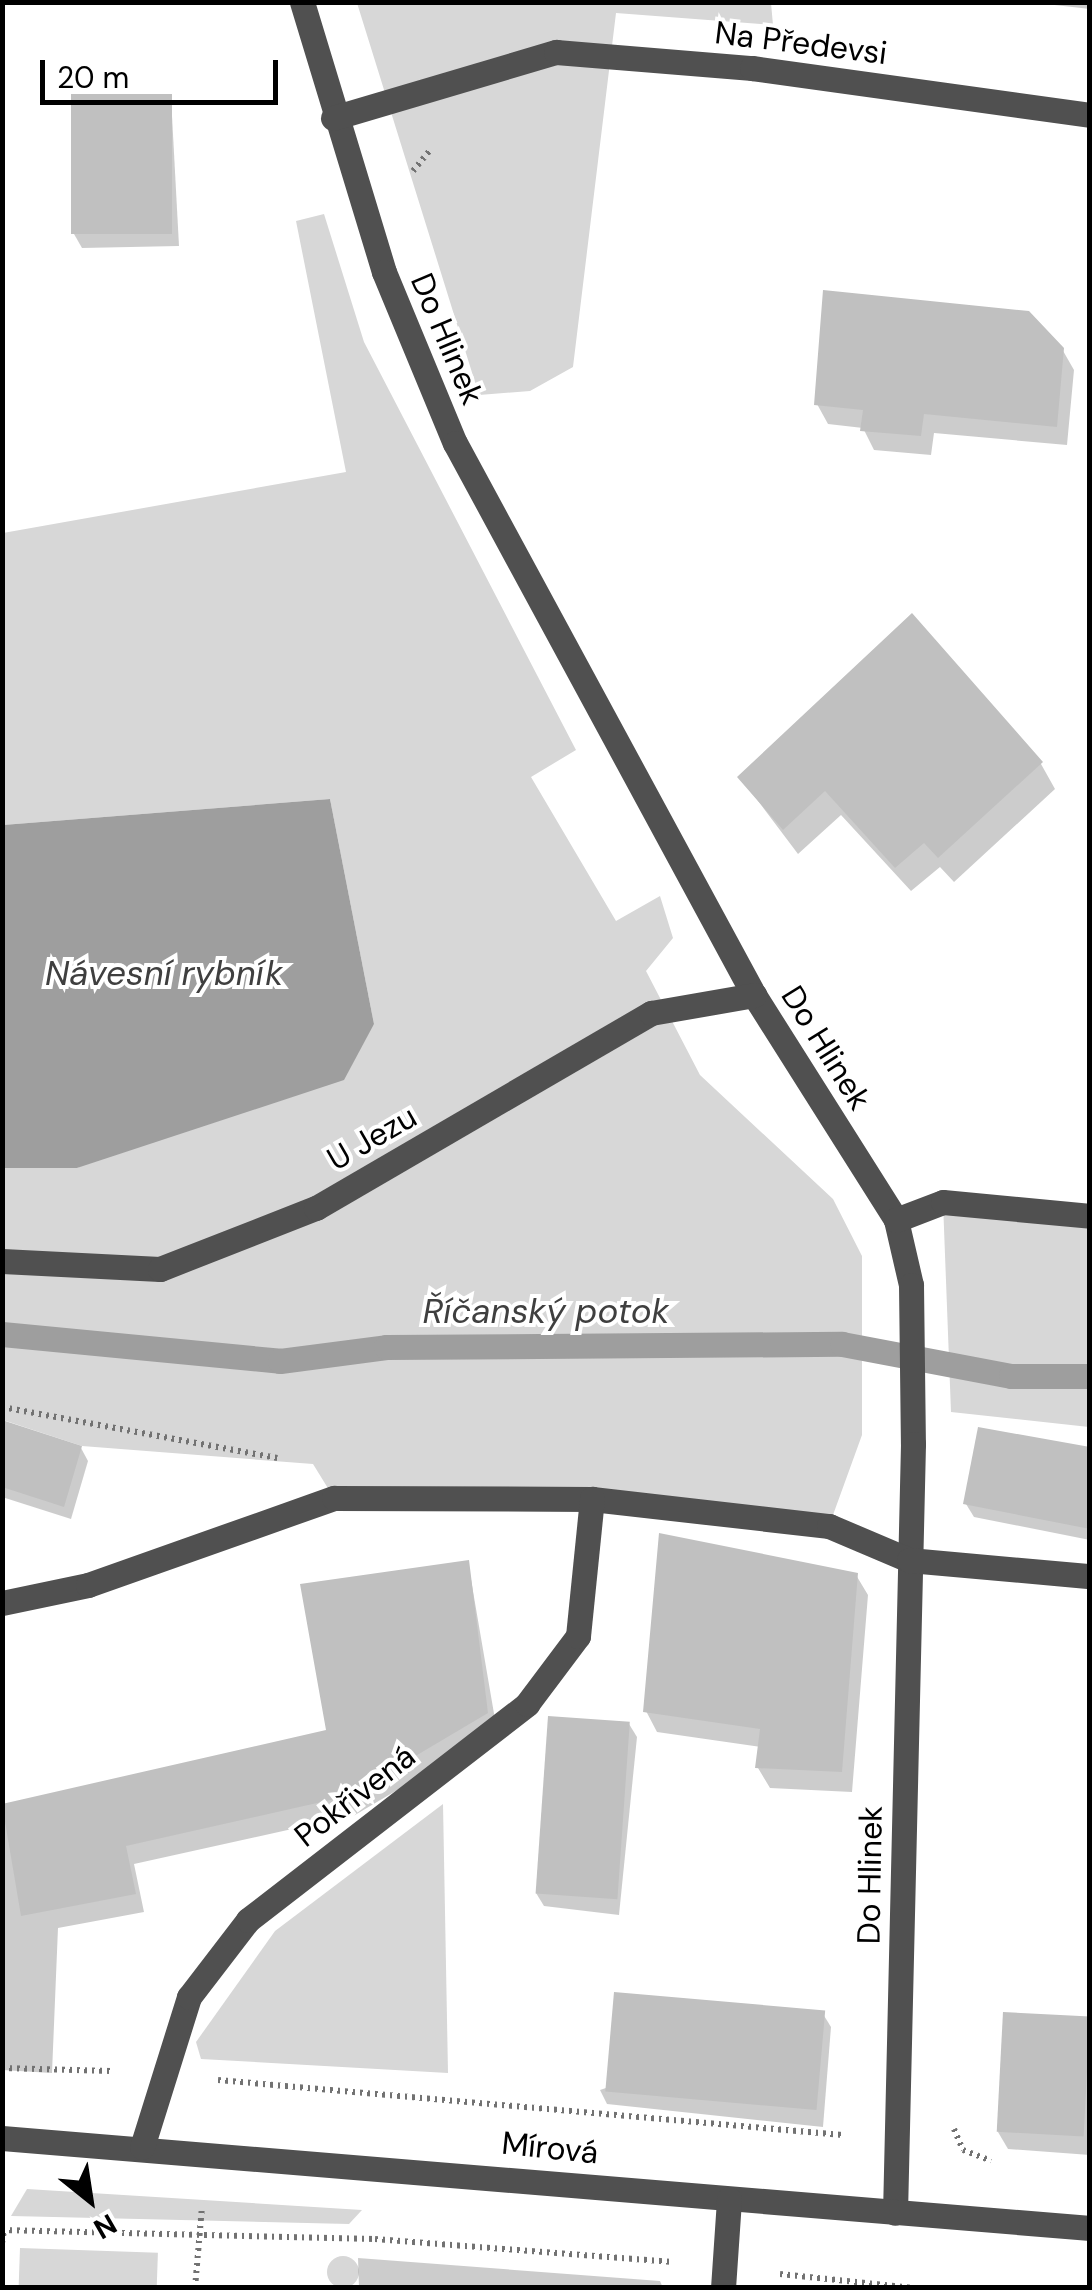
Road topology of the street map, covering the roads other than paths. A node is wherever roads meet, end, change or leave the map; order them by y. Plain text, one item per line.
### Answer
1 (302, 2) edge
2 (1090, 115) edge
3 (333, 118) junction
4 (754, 995) junction
5 (1090, 1216) edge
6 (896, 1220) junction
7 (2, 1262) edge
8 (592, 1499) junction
9 (909, 1560) junction
10 (1090, 1576) edge
11 (2, 1603) edge
12 (2, 2138) edge
13 (142, 2147) junction
14 (728, 2199) junction
15 (895, 2213) junction
16 (1090, 2228) edge
17 (724, 2276) edge

1 - 3 street, Do Hlinek
2 - 3 street, Na Předevsi
3 - 4 street, Do Hlinek
4 - 6 street, Do Hlinek
4 - 7 street, U Jezu
5 - 6 street
6 - 9 street, Do Hlinek
8 - 9 street
8 - 11 street
8 - 13 street, Pokřivená
9 - 10 street
9 - 15 street, Do Hlinek
12 - 13 street, Mírová
13 - 14 street, Mírová
14 - 15 street, Mírová
14 - 17 street
15 - 16 street, Mírová

